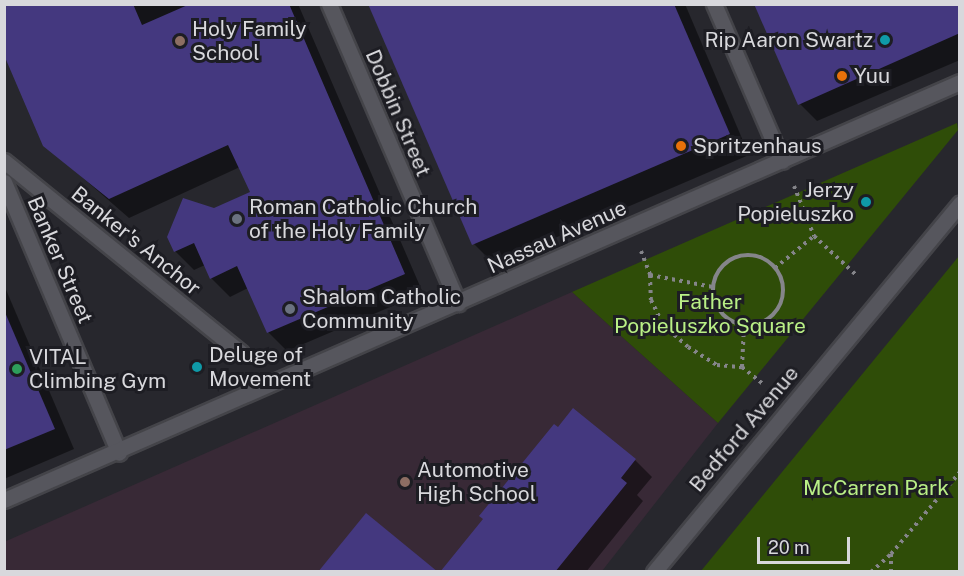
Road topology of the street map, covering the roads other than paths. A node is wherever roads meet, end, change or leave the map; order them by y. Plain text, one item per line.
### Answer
1 (328, 4) edge
2 (714, 4) edge
3 (960, 82) edge
4 (4, 161) edge
5 (782, 161) junction
6 (4, 182) edge
7 (960, 203) edge
8 (458, 303) junction
9 (241, 353) dead end
10 (119, 453) junction
11 (4, 500) edge
12 (654, 572) edge

1 - 8 street, Dobbin Street
2 - 5 street
3 - 5 street, Nassau Avenue
4 - 9 street, Banker's Anchor
5 - 8 street, Nassau Avenue
6 - 10 street, Banker Street
7 - 12 street, Bedford Avenue
8 - 10 street, Nassau Avenue
10 - 11 street, Nassau Avenue

